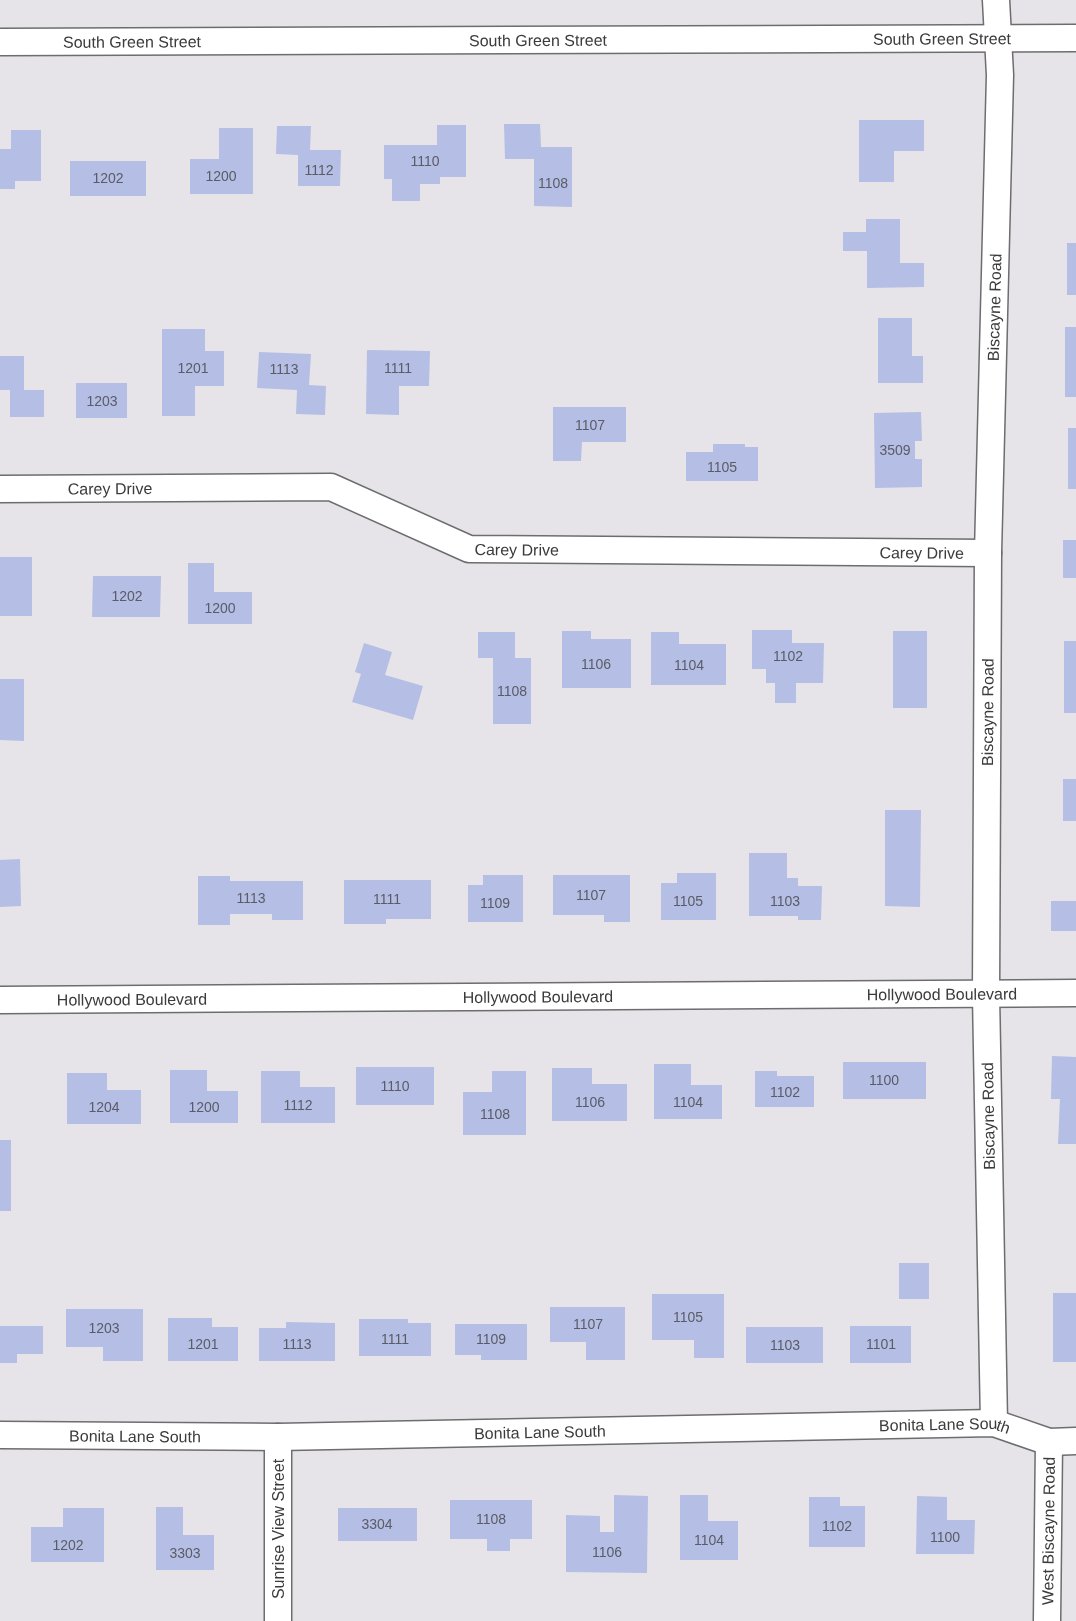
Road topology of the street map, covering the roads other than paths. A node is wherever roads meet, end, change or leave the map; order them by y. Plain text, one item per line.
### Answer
1 (996, 0) edge
2 (1076, 38) edge
3 (998, 39) junction
4 (0, 42) edge
5 (0, 489) edge
6 (988, 553) junction
7 (1076, 994) edge
8 (986, 995) junction
9 (0, 1000) edge
10 (994, 1423) junction
11 (0, 1435) edge
12 (278, 1437) junction
13 (1076, 1441) edge
14 (1049, 1442) junction
15 (278, 1621) edge
16 (1047, 1621) edge

1 - 3 street, Biscayne Road
2 - 3 street, South Green Street
3 - 4 street, South Green Street
3 - 6 street, Biscayne Road
5 - 6 street, Carey Drive
6 - 8 street, Biscayne Road
7 - 8 street, Hollywood Boulevard
8 - 9 street, Hollywood Boulevard
8 - 10 street, Biscayne Road
10 - 12 street, Bonita Lane South
10 - 14 street, Bonita Lane South
11 - 12 street, Bonita Lane South
12 - 15 street, Sunrise View Street
13 - 14 street, Bonita Lane South
14 - 16 street, West Biscayne Road

